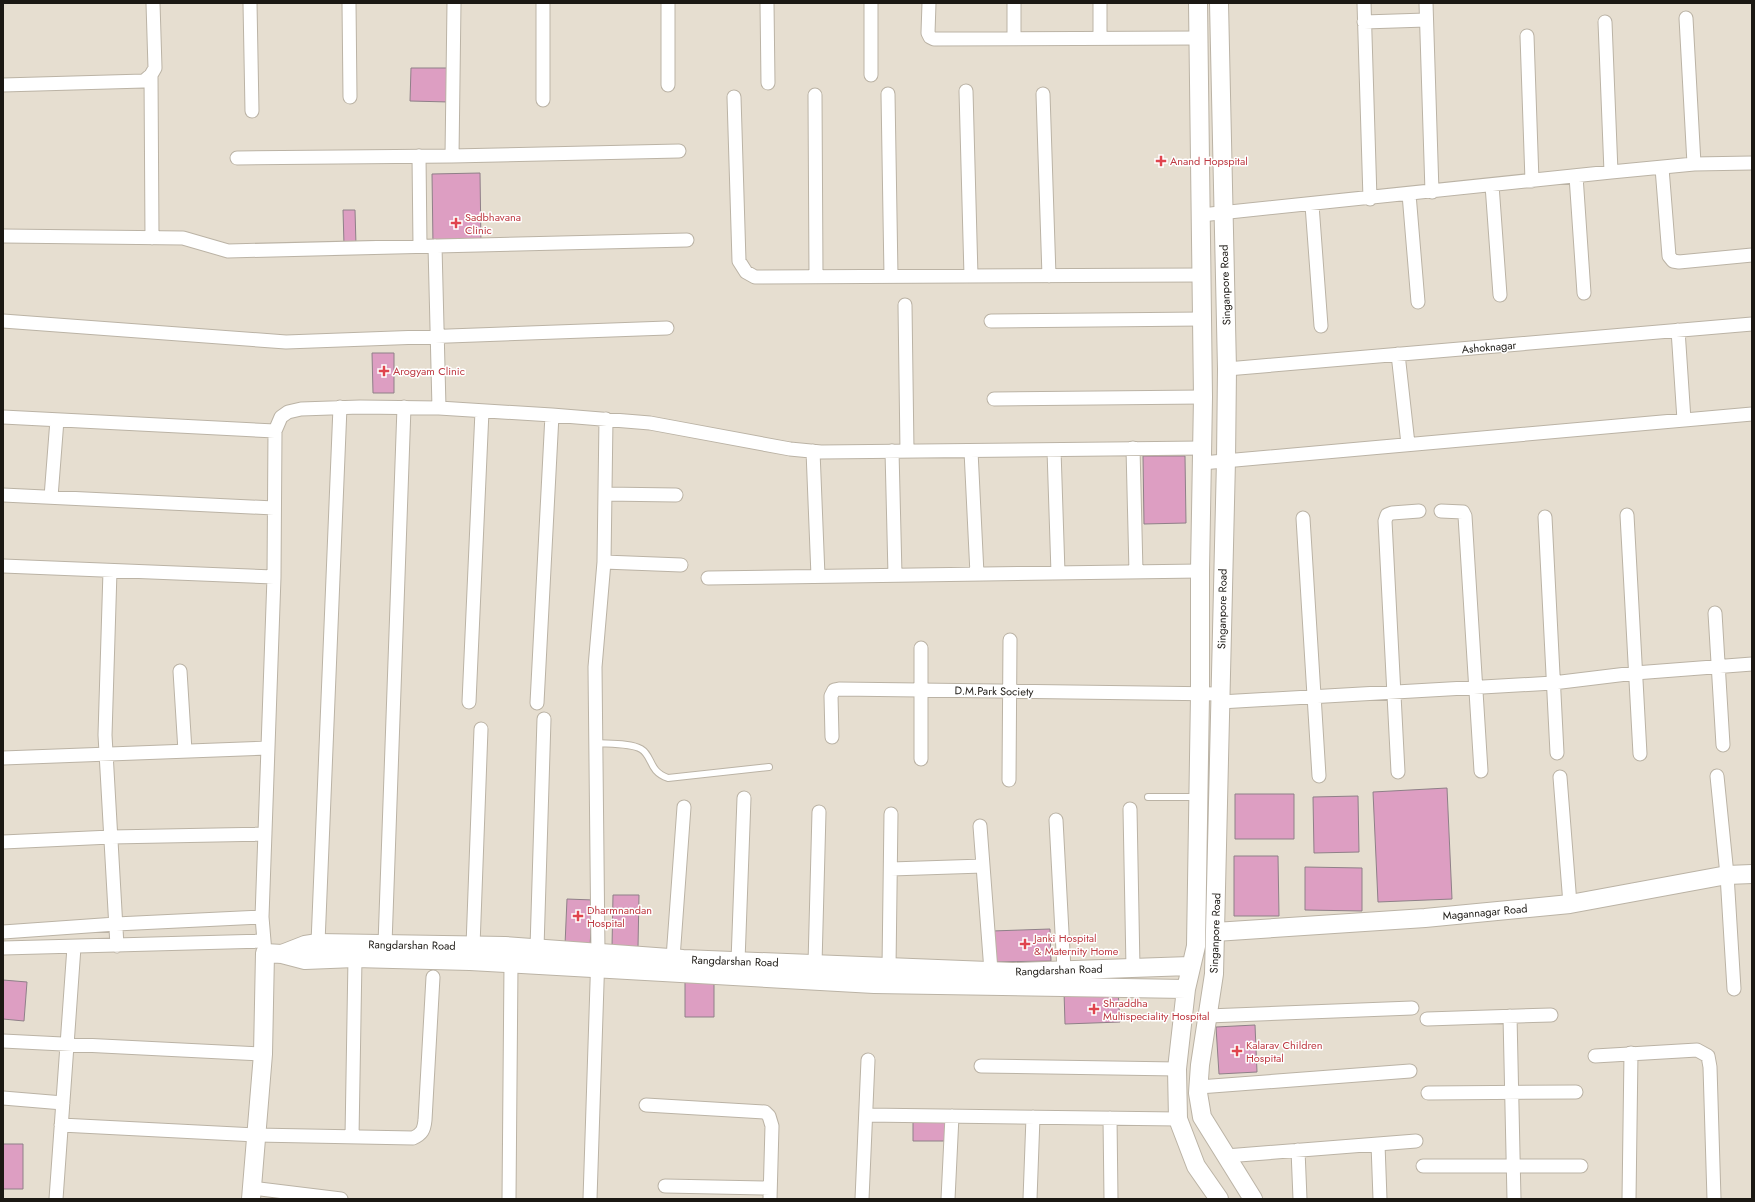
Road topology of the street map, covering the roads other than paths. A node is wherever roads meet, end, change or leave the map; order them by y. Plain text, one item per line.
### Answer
1 (153, 3) edge
2 (250, 3) edge
3 (349, 3) edge
4 (454, 3) edge
5 (543, 3) edge
6 (668, 3) edge
7 (767, 3) edge
8 (871, 3) edge
9 (928, 3) edge
10 (1014, 3) edge
11 (1100, 3) edge
12 (1198, 3) edge
13 (1219, 3) edge
14 (1364, 3) edge
15 (1426, 3) edge
16 (1686, 18) dead end
17 (1426, 20) junction
18 (1364, 22) junction
19 (1605, 22) dead end
20 (1527, 36) dead end
21 (1100, 38) junction
22 (1198, 38) junction
23 (1014, 39) junction
24 (151, 75) junction
25 (871, 75) dead end
26 (768, 83) dead end
27 (3, 85) edge
28 (668, 85) dead end
29 (966, 91) dead end
30 (888, 94) dead end
31 (1043, 94) dead end
32 (814, 95) dead end
33 (350, 97) dead end
34 (734, 97) dead end
35 (543, 100) dead end
36 (252, 111) dead end
37 (679, 150) dead end
38 (419, 156) junction
39 (452, 156) junction
40 (237, 158) dead end
41 (1752, 162) edge
42 (1694, 164) junction
43 (1662, 168) junction
44 (1611, 172) junction
45 (1576, 176) junction
46 (1532, 181) junction
47 (1492, 185) junction
48 (1432, 192) junction
49 (1410, 194) junction
50 (1370, 199) junction
51 (1312, 205) junction
52 (1223, 213) junction
53 (1201, 215) junction
54 (3, 236) edge
55 (152, 238) junction
56 (687, 240) dead end
57 (420, 246) junction
58 (435, 246) junction
59 (1752, 255) edge
60 (1202, 275) junction
61 (816, 276) junction
62 (891, 276) junction
63 (971, 276) junction
64 (1049, 276) junction
65 (1584, 293) dead end
66 (1500, 295) dead end
67 (1418, 302) dead end
68 (905, 305) dead end
69 (1202, 319) junction
70 (3, 321) edge
71 (991, 321) dead end
72 (1752, 324) edge
73 (1321, 326) dead end
74 (666, 328) dead end
75 (1678, 330) junction
76 (438, 337) junction
77 (1398, 354) junction
78 (1227, 369) junction
79 (1203, 397) junction
80 (994, 399) dead end
81 (340, 407) junction
82 (404, 407) junction
83 (439, 408) junction
84 (482, 411) junction
85 (1752, 414) edge
86 (552, 415) junction
87 (3, 418) edge
88 (606, 419) junction
89 (57, 420) junction
90 (1684, 420) junction
91 (275, 431) junction
92 (1408, 444) junction
93 (1133, 448) junction
94 (1054, 450) junction
95 (813, 451) junction
96 (892, 451) junction
97 (907, 451) junction
98 (971, 451) junction
99 (1202, 455) junction
100 (1226, 460) junction
101 (3, 494) edge
102 (605, 494) junction
103 (676, 495) dead end
104 (51, 497) junction
105 (274, 508) junction
106 (1441, 511) dead end
107 (1419, 512) dead end
108 (1627, 515) dead end
109 (1545, 517) dead end
110 (1303, 518) dead end
111 (604, 562) junction
112 (681, 565) dead end
113 (3, 566) edge
114 (110, 571) junction
115 (1200, 571) junction
116 (1136, 572) junction
117 (1058, 573) junction
118 (977, 574) junction
119 (895, 575) junction
120 (818, 576) junction
121 (274, 577) junction
122 (708, 578) dead end
123 (1714, 613) dead end
124 (1010, 640) dead end
125 (921, 648) dead end
126 (1752, 664) edge
127 (1718, 666) junction
128 (180, 672) dead end
129 (1635, 673) junction
130 (1553, 683) junction
131 (1476, 687) junction
132 (921, 690) junction
133 (1010, 691) junction
134 (1394, 692) junction
135 (1200, 695) junction
136 (1314, 697) junction
137 (1220, 698) junction
138 (469, 702) dead end
139 (537, 703) dead end
140 (544, 719) dead end
141 (481, 729) dead end
142 (832, 737) dead end
143 (596, 743) junction
144 (1723, 745) dead end
145 (268, 748) junction
146 (185, 751) junction
147 (106, 753) junction
148 (1557, 753) dead end
149 (1640, 754) dead end
150 (3, 758) edge
151 (921, 759) dead end
152 (769, 767) dead end
153 (1481, 771) dead end
154 (1398, 772) dead end
155 (1318, 776) dead end
156 (1717, 776) dead end
157 (1560, 777) dead end
158 (1009, 780) dead end
159 (1198, 796) junction
160 (1148, 797) dead end
161 (744, 798) dead end
162 (684, 806) dead end
163 (1130, 809) dead end
164 (819, 812) dead end
165 (891, 814) dead end
166 (1056, 820) dead end
167 (980, 826) dead end
168 (265, 834) junction
169 (111, 838) junction
170 (3, 842) edge
171 (983, 866) junction
172 (891, 869) junction
173 (1752, 874) edge
174 (1727, 875) junction
175 (1570, 904) junction
176 (262, 917) junction
177 (116, 924) junction
178 (3, 932) edge
179 (1215, 932) junction
180 (318, 943) junction
181 (385, 944) junction
182 (117, 946) junction
183 (473, 946) junction
184 (74, 947) junction
185 (3, 948) edge
186 (537, 948) junction
187 (270, 949) junction
188 (355, 958) junction
189 (673, 958) junction
190 (598, 961) junction
191 (738, 961) junction
192 (815, 964) junction
193 (511, 965) junction
194 (1190, 966) junction
195 (889, 967) junction
196 (1133, 968) junction
197 (1064, 970) junction
198 (991, 971) junction
199 (433, 977) dead end
200 (1186, 989) junction
201 (1734, 989) dead end
202 (1412, 1008) dead end
203 (1551, 1015) dead end
204 (1208, 1016) junction
205 (1510, 1016) junction
206 (1427, 1019) dead end
207 (3, 1041) edge
208 (68, 1045) junction
209 (263, 1054) junction
210 (1631, 1054) junction
211 (1595, 1056) dead end
212 (868, 1060) dead end
213 (981, 1066) dead end
214 (1177, 1069) junction
215 (1410, 1071) dead end
216 (1198, 1087) junction
217 (1512, 1092) junction
218 (1576, 1092) dead end
219 (1428, 1093) dead end
220 (3, 1098) edge
221 (63, 1103) junction
222 (646, 1105) dead end
223 (866, 1115) junction
224 (952, 1116) junction
225 (1033, 1117) junction
226 (1110, 1118) junction
227 (1178, 1119) junction
228 (62, 1125) junction
229 (256, 1135) junction
230 (352, 1137) junction
231 (1416, 1141) dead end
232 (1378, 1144) junction
233 (1298, 1150) junction
234 (1226, 1156) junction
235 (1423, 1166) dead end
236 (1514, 1166) junction
237 (1581, 1166) dead end
238 (665, 1186) dead end
239 (770, 1193) edge
240 (251, 1194) edge
241 (56, 1199) edge
242 (341, 1199) edge
243 (509, 1199) edge
244 (590, 1199) edge
245 (862, 1199) edge
246 (948, 1199) edge
247 (1030, 1199) edge
248 (1111, 1199) edge
249 (1219, 1199) edge
250 (1253, 1199) edge
251 (1300, 1199) edge
252 (1380, 1199) edge
253 (1514, 1199) edge
254 (1629, 1199) edge
255 (1714, 1199) edge

1 - 24 street
2 - 36 street
3 - 33 street
4 - 39 street
5 - 35 street
6 - 28 street
7 - 26 street
8 - 25 street
9 - 23 street
10 - 23 street
11 - 21 street
12 - 22 street, Singanpore Road
13 - 52 street, Singanpore Road
14 - 18 street
15 - 17 street
16 - 42 street
17 - 18 street
17 - 48 street
18 - 50 street
19 - 44 street
20 - 46 street
21 - 22 street
21 - 23 street
22 - 53 street, Singanpore Road
24 - 27 street
24 - 55 street
29 - 63 street
30 - 62 street
31 - 64 street
32 - 61 street
34 - 61 street
37 - 39 street
38 - 39 street
38 - 40 street
38 - 57 street
41 - 42 street
42 - 43 street
43 - 44 street
43 - 59 street
44 - 45 street
45 - 46 street
45 - 65 street
46 - 47 street
47 - 48 street
47 - 66 street
48 - 49 street
49 - 50 street
49 - 67 street
50 - 51 street
51 - 52 street
51 - 73 street
52 - 53 street
52 - 78 street, Singanpore Road
53 - 60 street, Singanpore Road
54 - 55 street
55 - 57 street
56 - 58 street
57 - 58 street
58 - 76 street
60 - 64 street
60 - 69 street, Singanpore Road
61 - 62 street
62 - 63 street
63 - 64 street
68 - 97 street
69 - 71 street
69 - 79 street, Singanpore Road
70 - 76 street
72 - 75 street, Ashoknagar
74 - 76 street
75 - 77 street, Ashoknagar
75 - 90 street
76 - 83 street
77 - 78 street, Ashoknagar
77 - 92 street
78 - 100 street, Singanpore Road
79 - 80 street
79 - 99 street, Singanpore Road
81 - 82 street
81 - 91 street
81 - 180 street
82 - 83 street
82 - 181 street
83 - 84 street
84 - 86 street
84 - 138 street
85 - 90 street
86 - 88 street
86 - 139 street
87 - 89 street
88 - 95 street
88 - 102 street
89 - 91 street
89 - 104 street
90 - 92 street
91 - 105 street
92 - 100 street
93 - 94 street
93 - 99 street
93 - 116 street
94 - 98 street
94 - 117 street
95 - 96 street
95 - 120 street
96 - 97 street
96 - 119 street
97 - 98 street
98 - 118 street
99 - 100 street
99 - 115 street, Singanpore Road
100 - 137 street, Singanpore Road
101 - 104 street
102 - 103 street
102 - 111 street
104 - 105 street
105 - 121 street
106 - 131 street
107 - 134 street
108 - 129 street
109 - 130 street
110 - 136 street
111 - 112 street
111 - 143 street
113 - 114 street
114 - 121 street
114 - 147 street
115 - 116 street
115 - 135 street, Singanpore Road
116 - 117 street
117 - 118 street
118 - 119 street
119 - 120 street
120 - 122 street
121 - 145 street
123 - 127 street
124 - 133 street
125 - 132 street
126 - 127 street, D.M.Park Society
127 - 129 street, D.M.Park Society
127 - 144 street
128 - 146 street
129 - 130 street, D.M.Park Society
129 - 149 street
130 - 131 street, D.M.Park Society
130 - 148 street
131 - 134 street, D.M.Park Society
131 - 153 street
132 - 133 street, D.M.Park Society
132 - 142 street, D.M.Park Society
132 - 151 street
133 - 135 street, D.M.Park Society
133 - 158 street
134 - 136 street, D.M.Park Society
134 - 154 street
135 - 137 street, D.M.Park Society
135 - 159 street, Singanpore Road
136 - 137 street, D.M.Park Society
136 - 155 street
137 - 179 street, Singanpore Road
140 - 186 street
141 - 183 street
143 - 152 lane
143 - 190 street
145 - 146 street
145 - 168 street
146 - 147 street
147 - 150 street
147 - 169 street
156 - 174 street
157 - 175 street
159 - 160 lane
159 - 194 street, Singanpore Road
161 - 191 street
162 - 189 street
163 - 196 street
164 - 192 street
165 - 172 street
166 - 197 street
167 - 171 street
168 - 169 street
168 - 176 street
169 - 170 street
169 - 177 street
171 - 172 street
171 - 198 street
172 - 195 street
173 - 174 street, Magannagar Road
174 - 175 street, Magannagar Road
174 - 201 street
175 - 179 street, Magannagar Road
176 - 177 street
176 - 187 street
177 - 178 street
177 - 182 street
179 - 204 street, Singanpore Road
180 - 181 street, Rangdarshan Road
180 - 187 street, Rangdarshan Road
181 - 183 street, Rangdarshan Road
182 - 184 street
182 - 187 street
183 - 186 street, Rangdarshan Road
184 - 185 street
184 - 208 street
186 - 190 street, Rangdarshan Road
187 - 188 street, Rangdarshan Road
187 - 209 street
188 - 193 street, Rangdarshan Road
188 - 230 street
189 - 190 street, Rangdarshan Road
189 - 191 street, Rangdarshan Road
190 - 193 street, Rangdarshan Road
190 - 200 street, Rangdarshan Road
190 - 244 street
191 - 192 street, Rangdarshan Road
192 - 195 street, Rangdarshan Road
193 - 243 street
194 - 196 street, Rangdarshan Road
194 - 200 street, Singanpore Road
195 - 198 street, Rangdarshan Road
196 - 197 street, Rangdarshan Road
197 - 198 street, Rangdarshan Road
199 - 230 street
200 - 214 street, Singanpore Road
202 - 204 street
203 - 205 street
204 - 216 street, Singanpore Road
205 - 206 street
205 - 217 street
207 - 208 street
208 - 209 street
208 - 221 street
209 - 229 street
210 - 211 street
210 - 254 street
210 - 255 street
212 - 223 street
213 - 214 street
214 - 227 street, Singanpore Road
215 - 216 street
216 - 234 street, Singanpore Road
217 - 218 street
217 - 219 street
217 - 236 street
220 - 221 street
221 - 228 street
222 - 239 street
223 - 224 street
223 - 245 street
224 - 225 street
224 - 246 street
225 - 226 street
225 - 247 street
226 - 227 street
226 - 248 street
227 - 249 street, Singanpore Road
228 - 229 street
228 - 241 street
229 - 230 street
229 - 240 street
231 - 232 street
232 - 233 street
232 - 252 street
233 - 234 street
233 - 251 street
234 - 250 street, Singanpore Road
235 - 236 street
236 - 237 street
236 - 253 street
238 - 239 street
240 - 242 street

